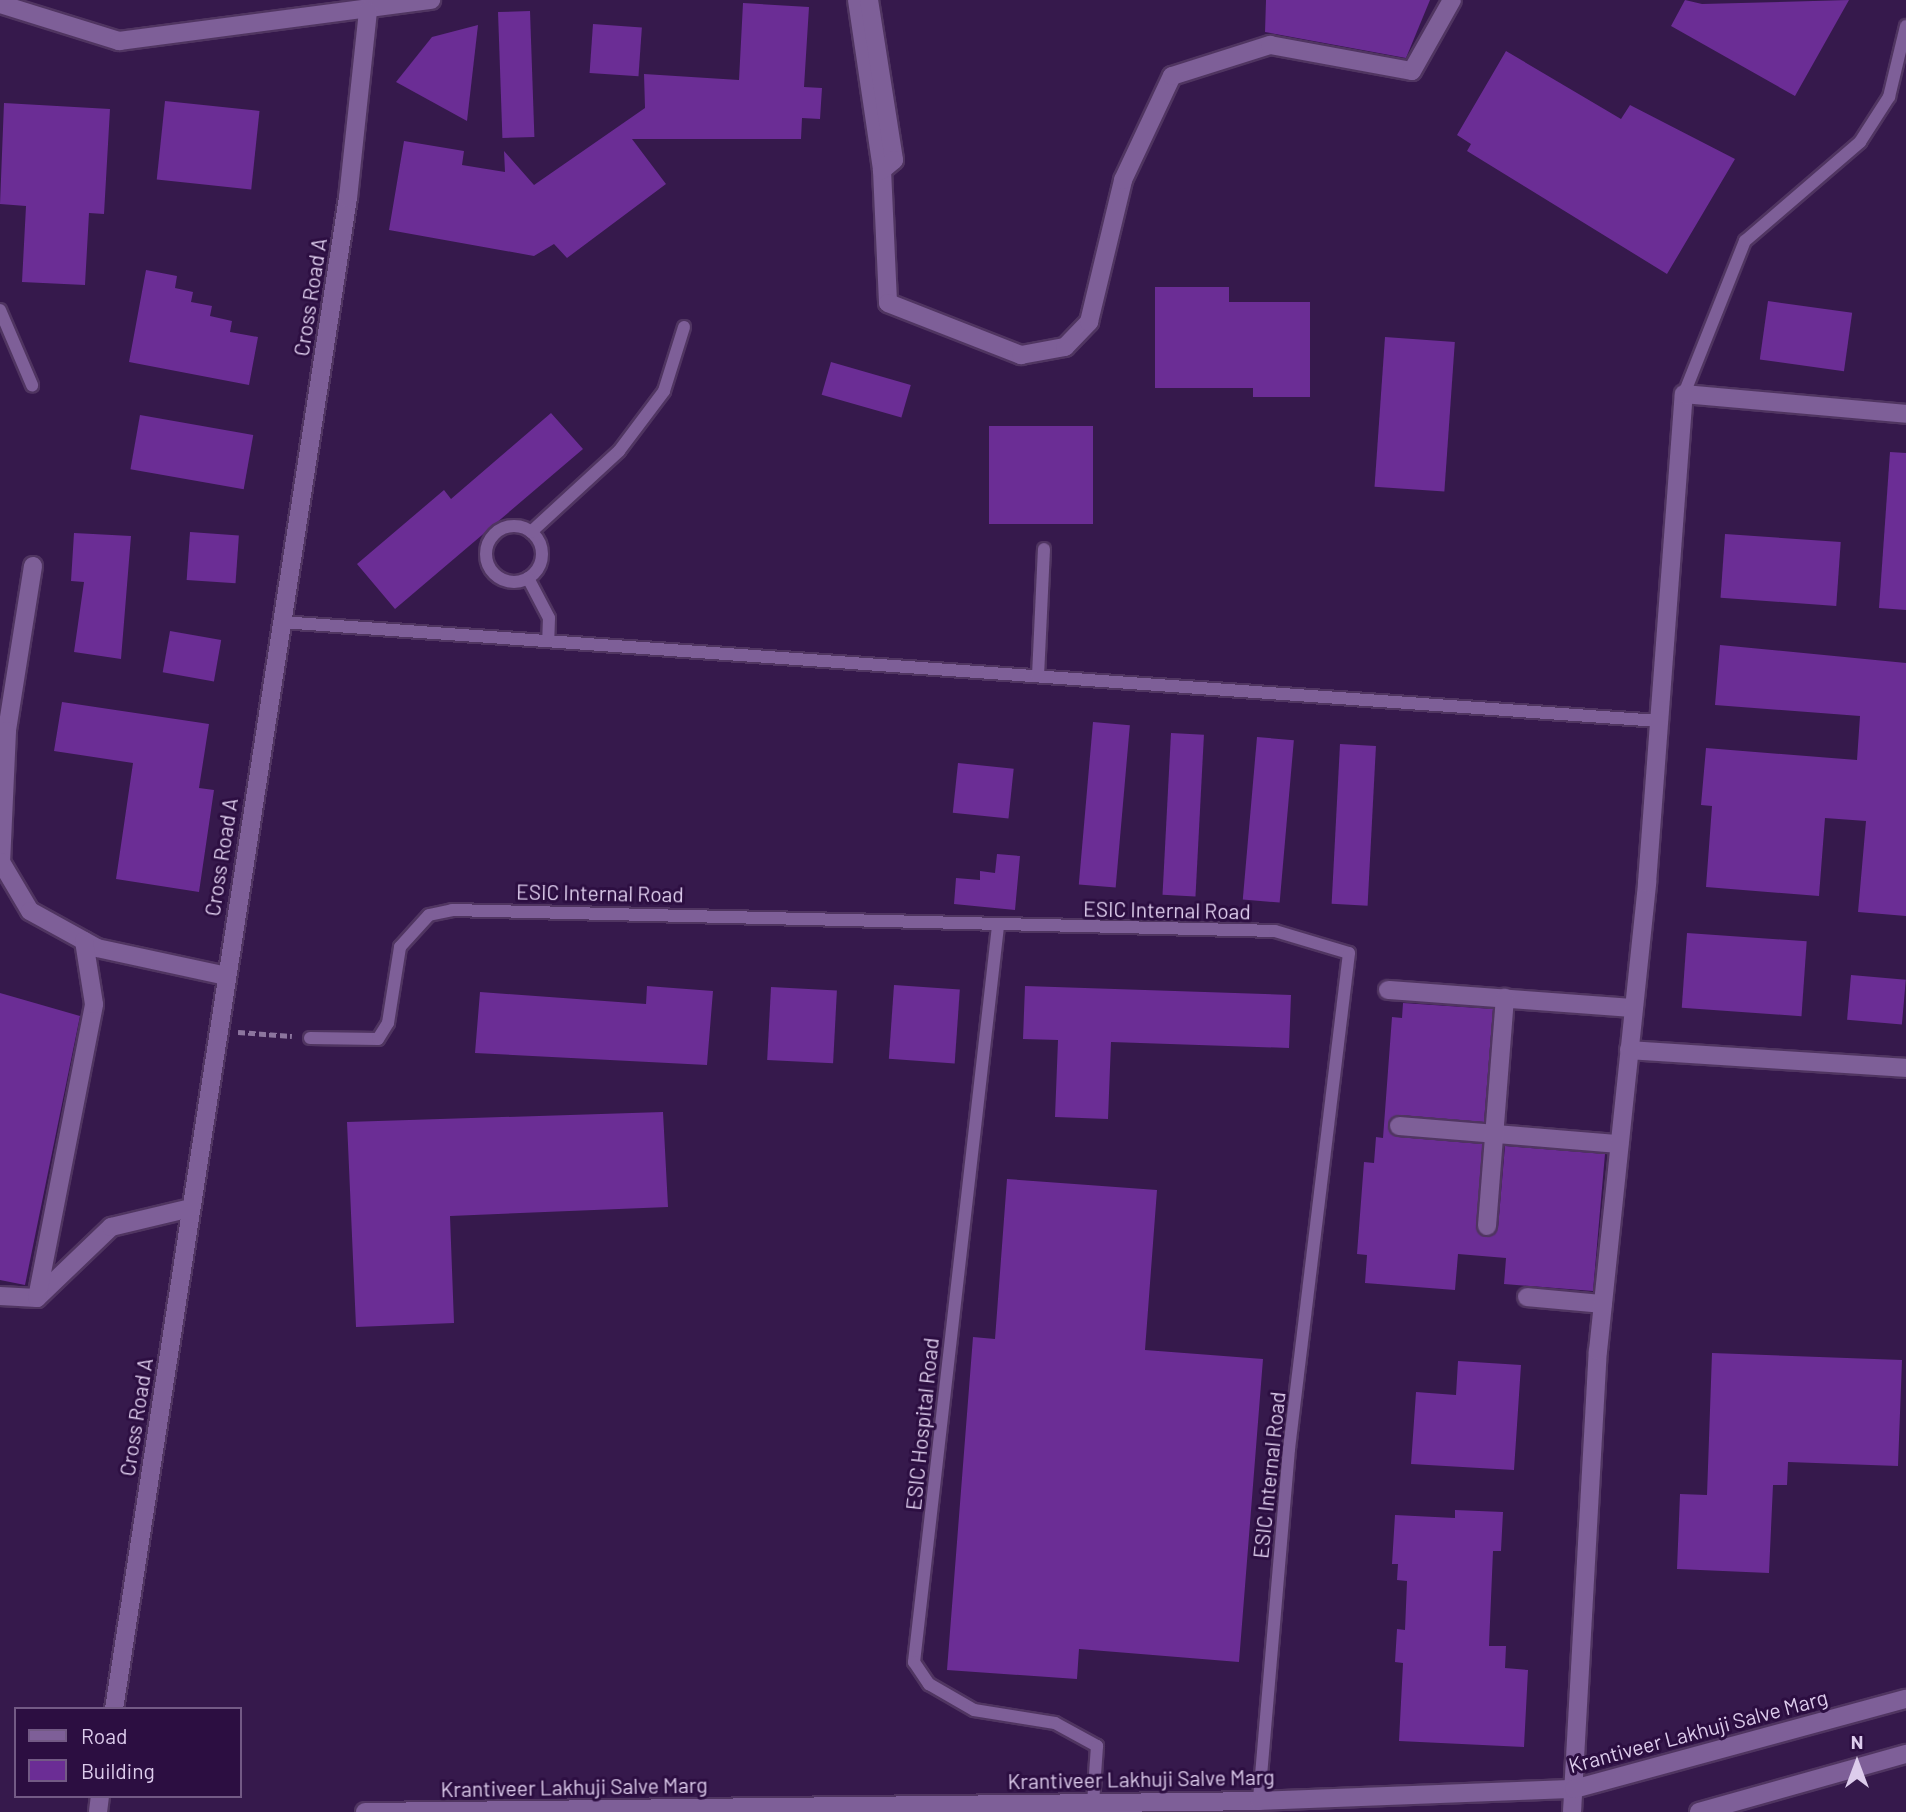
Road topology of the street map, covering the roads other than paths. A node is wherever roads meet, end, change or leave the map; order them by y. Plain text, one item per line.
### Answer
1 (431, 0) edge
2 (857, 0) edge
3 (869, 0) edge
4 (1452, 0) edge
5 (0, 4) edge
6 (368, 6) edge
7 (1906, 26) edge
8 (882, 170) junction
9 (0, 310) edge
10 (684, 327) dead end
11 (32, 385) dead end
12 (1684, 394) junction
13 (1906, 414) edge
14 (531, 532) junction
15 (1044, 549) dead end
16 (33, 566) dead end
17 (528, 578) junction
18 (281, 622) junction
19 (548, 641) junction
20 (1038, 677) junction
21 (1659, 721) junction
22 (0, 862) edge
23 (998, 926) junction
24 (84, 941) junction
25 (226, 976) junction
26 (1388, 990) dead end
27 (1505, 999) junction
28 (1633, 1008) junction
29 (310, 1038) road end
30 (1629, 1050) junction
31 (1906, 1068) edge
32 (1399, 1126) dead end
33 (1494, 1133) junction
34 (1619, 1144) junction
35 (191, 1208) junction
36 (1487, 1226) dead end
37 (0, 1296) edge
38 (1527, 1297) dead end
39 (37, 1298) junction
40 (1602, 1304) junction
41 (1906, 1699) edge
42 (114, 1707) edge
43 (1906, 1754) edge
44 (1574, 1789) junction
45 (1259, 1801) junction
46 (1093, 1803) junction
47 (1175, 1807) edge
48 (803, 1809) edge
49 (365, 1812) edge
50 (1572, 1812) edge
51 (1699, 1812) edge

1 - 6 street
2 - 8 street
3 - 8 street
4 - 8 street
5 - 6 street
6 - 18 street, Cross Road A
7 - 12 lane
9 - 11 lane
10 - 14 lane
12 - 13 street
12 - 21 street
14 - 17 lane
14 - 17 lane
15 - 20 lane
16 - 22 street
17 - 19 lane
18 - 19 lane
18 - 25 street, Cross Road A
19 - 20 lane
20 - 21 lane
21 - 28 street
22 - 24 street
23 - 29 lane, ESIC Internal Road
23 - 45 lane, ESIC Internal Road
23 - 46 lane, ESIC Hospital Road
24 - 25 street
24 - 39 street
25 - 35 street, Cross Road A
26 - 27 street
27 - 28 street
27 - 33 street
28 - 30 street
30 - 31 street
30 - 34 street
32 - 33 street
33 - 34 street
33 - 36 street
34 - 40 street
35 - 39 street
35 - 42 street, Cross Road A
37 - 39 street
38 - 40 street
40 - 44 street
41 - 44 street, Krantiveer Lakhuji Salve Marg
43 - 51 street
44 - 45 street, Krantiveer Lakhuji Salve Marg
44 - 50 street
45 - 47 street, Krantiveer Lakhuji Salve Marg
46 - 47 street, Krantiveer Lakhuji Salve Marg
46 - 48 street, Krantiveer Lakhuji Salve Marg
48 - 49 street, Krantiveer Lakhuji Salve Marg

